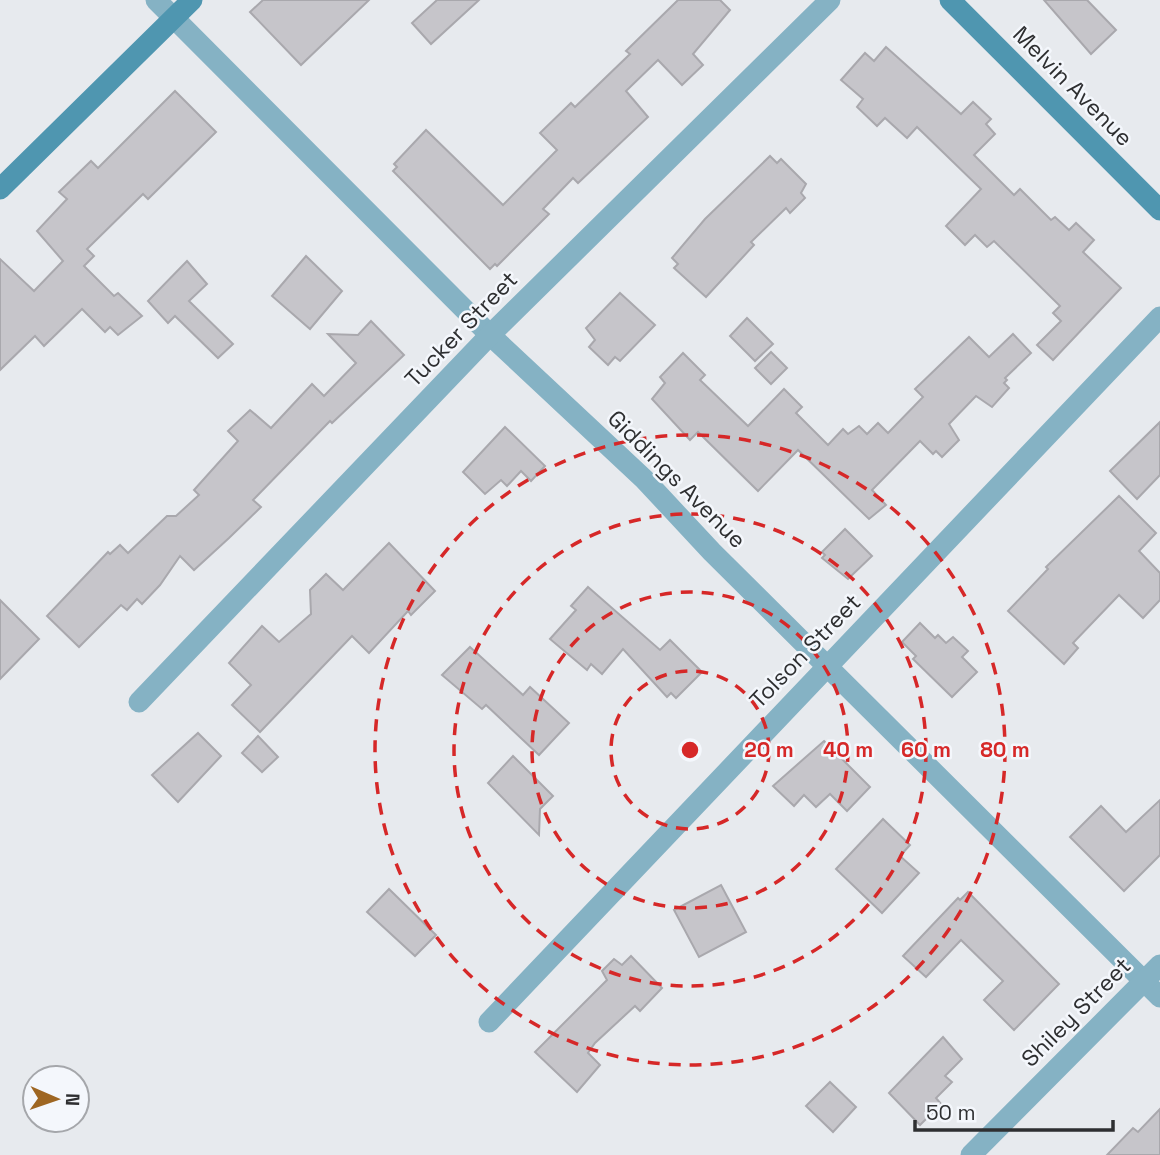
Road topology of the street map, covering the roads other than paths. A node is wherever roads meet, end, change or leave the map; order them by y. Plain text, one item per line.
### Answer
1 (156, 0) edge
2 (192, 0) edge
3 (830, 0) edge
4 (950, 0) edge
5 (174, 18) junction
6 (0, 189) edge
7 (1160, 209) edge
8 (1160, 317) edge
9 (490, 335) junction
10 (827, 666) junction
11 (139, 702) dead end
12 (1160, 965) edge
13 (1144, 981) junction
14 (1160, 997) edge
15 (489, 1022) dead end
16 (971, 1155) edge

1 - 5 street, Giddings Avenue
2 - 5 street
3 - 9 street, Tucker Street
4 - 7 street, Melvin Avenue
5 - 6 street
5 - 9 street, Giddings Avenue
8 - 10 street, Tolson Street
9 - 10 street, Giddings Avenue
9 - 11 street, Tucker Street
10 - 13 street, Giddings Avenue
10 - 15 street, Tolson Street
12 - 13 street, Shiley Street
13 - 14 street, Giddings Avenue
13 - 16 street, Shiley Street

